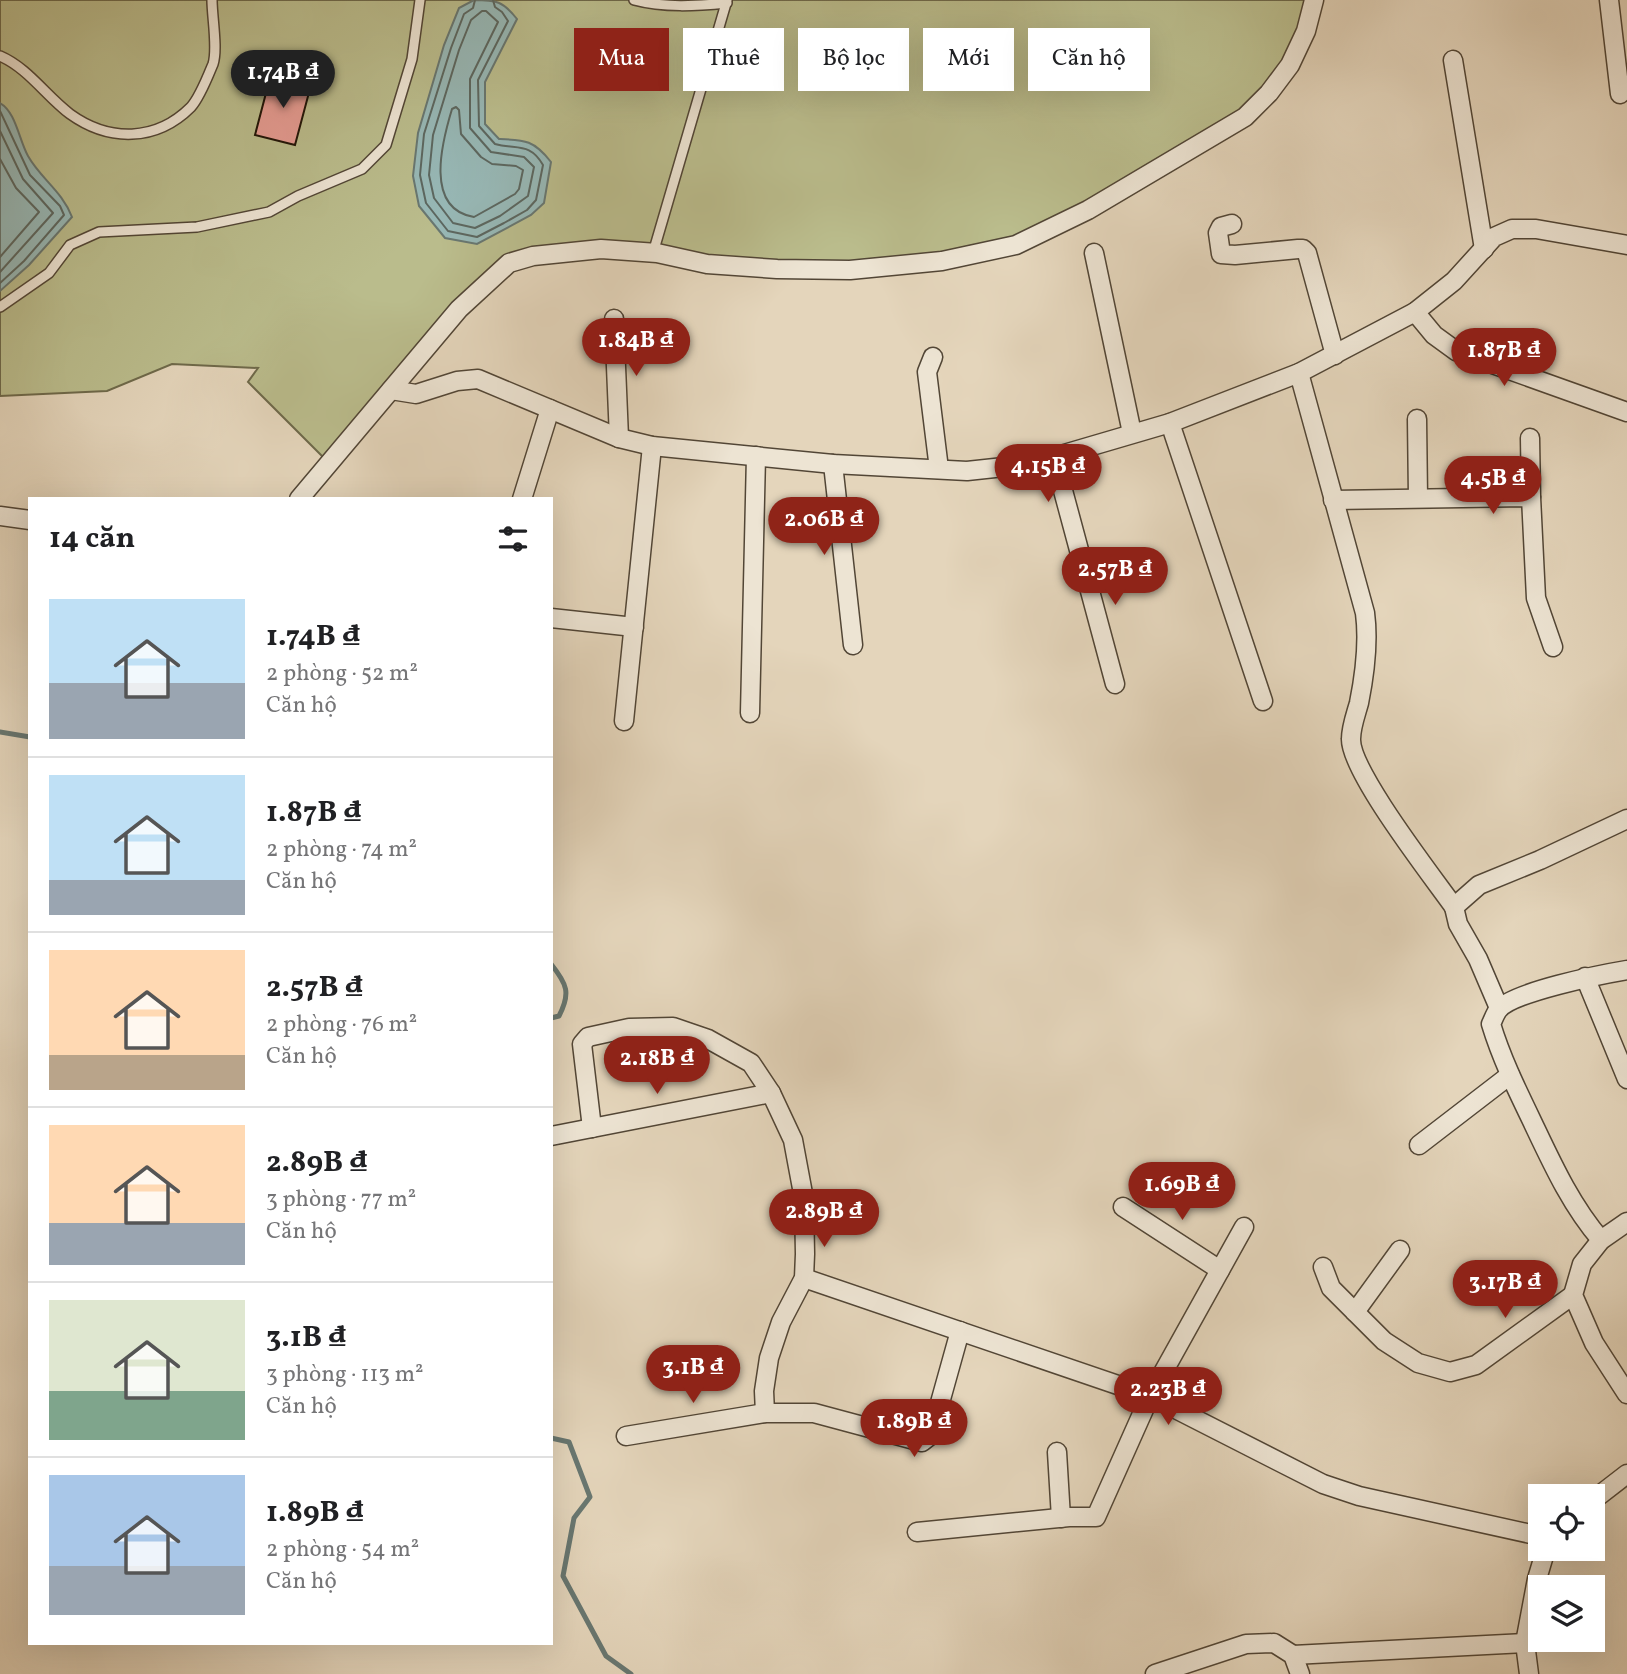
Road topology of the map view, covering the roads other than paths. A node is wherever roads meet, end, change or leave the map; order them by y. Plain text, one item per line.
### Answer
1 (212, 0) edge
2 (420, 0) edge
3 (634, 0) edge
4 (1314, 0) edge
5 (1609, 0) edge
6 (727, 1) edge
7 (0, 56) edge
8 (1453, 60) dead end
9 (1620, 94) dead end
10 (1232, 224) dead end
11 (1627, 245) edge
12 (1484, 249) junction
13 (653, 253) junction
14 (1094, 253) dead end
15 (0, 307) edge
16 (1415, 312) junction
17 (614, 319) dead end
18 (1335, 355) junction
19 (933, 357) dead end
20 (1299, 373) junction
21 (391, 390) junction
22 (550, 409) junction
23 (1627, 412) edge
24 (1417, 419) dead end
25 (1170, 423) junction
26 (1132, 433) junction
27 (619, 438) junction
28 (1530, 438) dead end
29 (652, 446) junction
30 (756, 456) junction
31 (1054, 457) junction
32 (833, 464) junction
33 (939, 469) junction
34 (301, 497) edge
35 (523, 497) edge
36 (1531, 497) junction
37 (1418, 498) junction
38 (1333, 500) junction
39 (0, 516) edge
40 (28, 520) edge
41 (553, 618) edge
42 (634, 627) junction
43 (852, 645) dead end
44 (1553, 647) dead end
45 (1115, 684) dead end
46 (1263, 701) dead end
47 (750, 713) dead end
48 (624, 721) dead end
49 (1627, 819) edge
50 (1454, 906) junction
51 (1627, 970) edge
52 (1585, 977) junction
53 (1499, 1008) junction
54 (1510, 1074) junction
55 (1627, 1079) edge
56 (771, 1093) junction
57 (592, 1128) junction
58 (553, 1136) edge
59 (1419, 1145) dead end
60 (1123, 1207) dead end
61 (1627, 1222) edge
62 (1244, 1227) dead end
63 (1601, 1240) junction
64 (1400, 1250) dead end
65 (1323, 1267) dead end
66 (1220, 1270) junction
67 (804, 1279) junction
68 (1573, 1294) junction
69 (1355, 1312) junction
70 (960, 1331) junction
71 (1627, 1394) edge
72 (1150, 1396) junction
73 (765, 1413) junction
74 (626, 1436) dead end
75 (1057, 1452) dead end
76 (1627, 1474) edge
77 (1605, 1491) edge
78 (1061, 1518) junction
79 (917, 1532) dead end
80 (1528, 1533) edge
81 (1542, 1561) edge
82 (1525, 1643) junction
83 (1293, 1655) junction
84 (1155, 1674) edge
85 (1300, 1674) edge
86 (1529, 1674) edge

1 - 7 lane
2 - 15 lane
3 - 6 lane
4 - 13 street
5 - 9 street
6 - 13 lane
8 - 12 street
10 - 18 street
11 - 12 street
12 - 16 street
13 - 21 street
14 - 26 street
16 - 18 street
16 - 23 street
17 - 27 street
18 - 20 street
19 - 33 street
20 - 25 street
20 - 38 street
21 - 22 street
21 - 34 street
22 - 27 street
22 - 35 street
24 - 37 street
25 - 26 street
25 - 46 street
26 - 31 street
27 - 29 street
28 - 36 street
29 - 30 street
29 - 42 street
30 - 32 street
30 - 47 street
31 - 33 street
31 - 45 street
32 - 33 street
32 - 43 street
36 - 37 street
36 - 44 street
37 - 38 street
38 - 50 street
39 - 40 street
41 - 42 street
42 - 48 street
49 - 50 street
50 - 53 street
51 - 52 street
52 - 53 street
52 - 55 street
53 - 54 street
54 - 59 street
54 - 63 street
56 - 57 street
56 - 57 street
56 - 67 street
57 - 58 street
60 - 66 street
61 - 63 street
62 - 66 street
63 - 68 street
64 - 69 street
65 - 69 street
66 - 72 street
67 - 70 street
67 - 73 street
68 - 69 street
68 - 71 street
70 - 72 street
70 - 73 street
72 - 78 street
72 - 80 street
73 - 74 street
75 - 78 street
76 - 77 street
78 - 79 street
81 - 82 street
82 - 83 street
82 - 86 street
83 - 84 street
83 - 85 street

